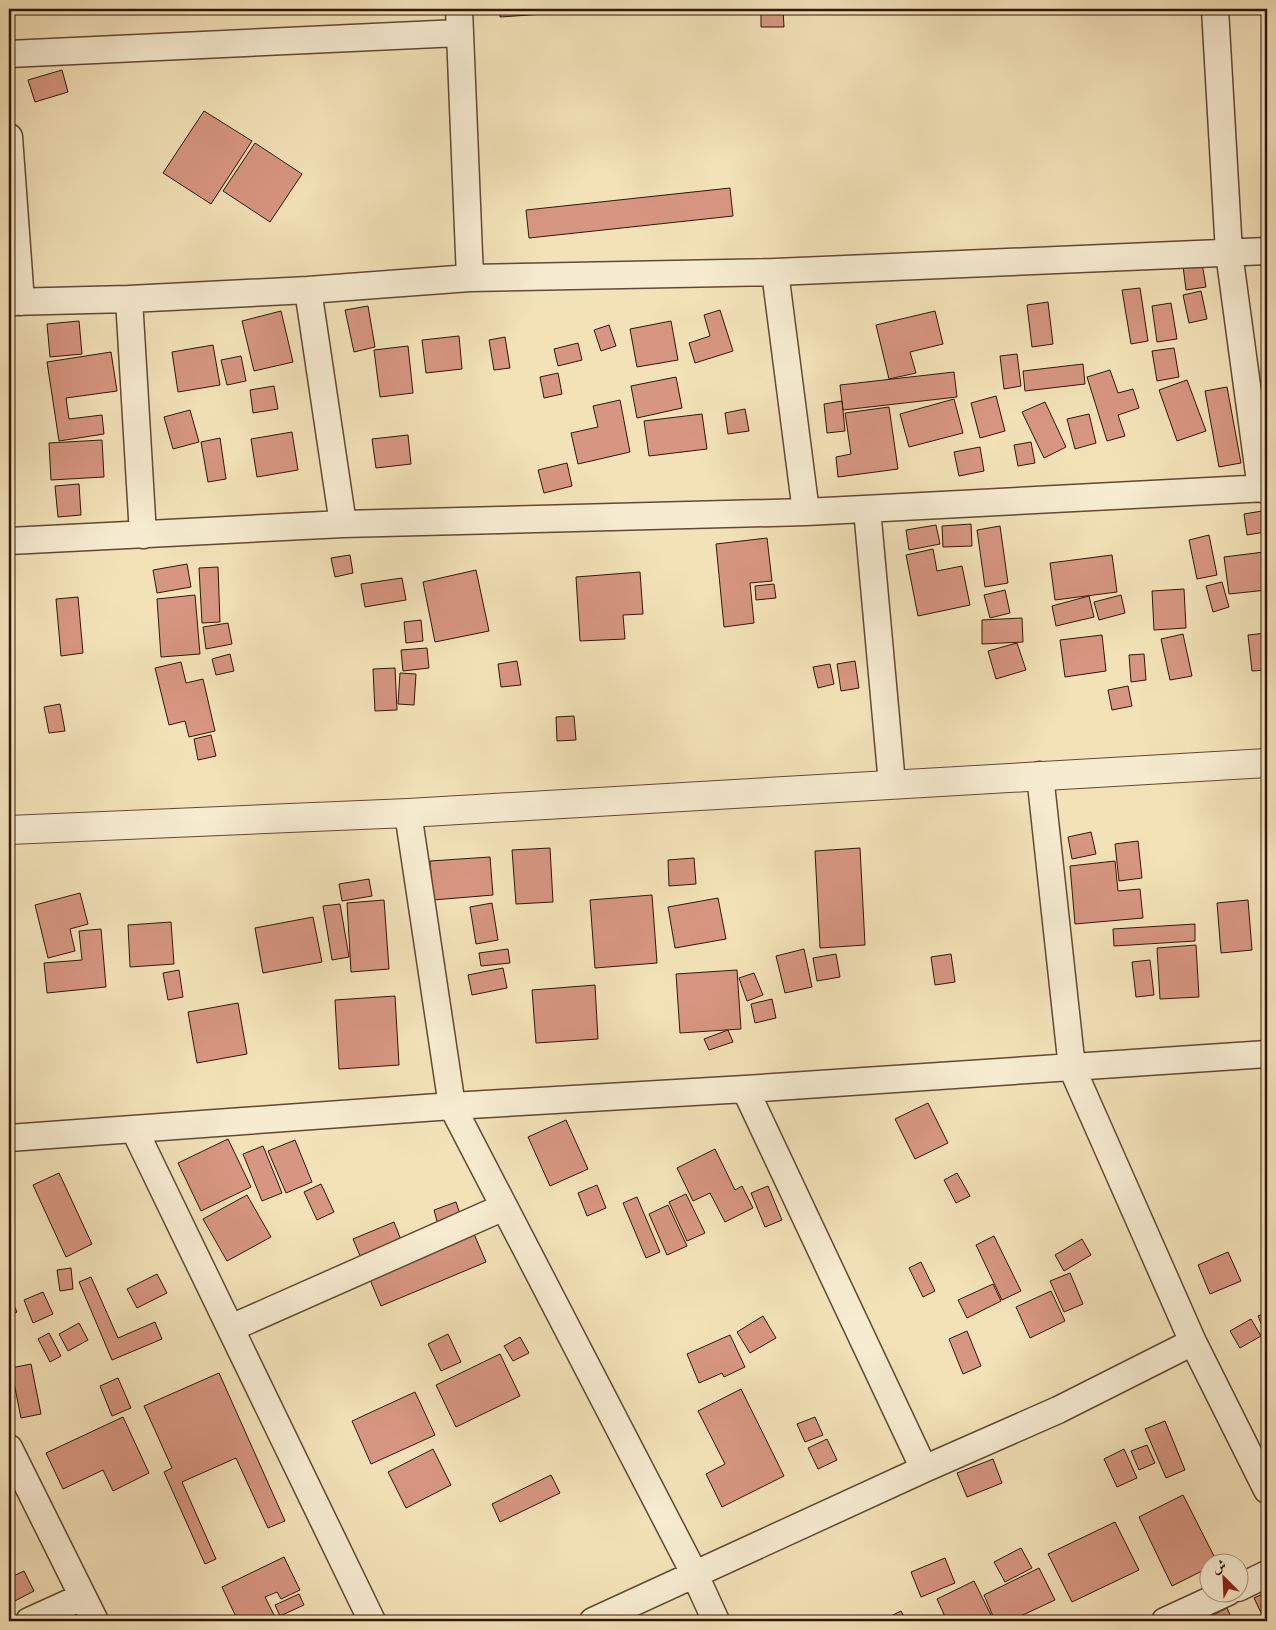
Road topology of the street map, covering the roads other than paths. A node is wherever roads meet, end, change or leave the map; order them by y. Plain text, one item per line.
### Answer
1 (1216, 9) edge
2 (459, 21) edge
3 (9, 54) edge
4 (9, 138) edge
5 (1267, 250) edge
6 (1228, 253) junction
7 (775, 272) junction
8 (470, 278) junction
9 (308, 290) junction
10 (129, 299) junction
11 (15, 302) edge
12 (1264, 489) edge
13 (867, 509) junction
14 (806, 512) junction
15 (343, 524) junction
16 (143, 534) junction
17 (9, 541) edge
18 (1267, 763) edge
19 (1040, 775) junction
20 (892, 784) junction
21 (408, 813) junction
22 (9, 830) edge
23 (1267, 1054) edge
24 (1072, 1068) junction
25 (745, 1088) junction
26 (452, 1106) junction
27 (134, 1129) junction
28 (9, 1138) edge
29 (504, 1207) junction
30 (231, 1328) junction
31 (1193, 1342) junction
32 (9, 1448) edge
33 (924, 1469) junction
34 (1267, 1490) edge
35 (695, 1574) junction
36 (1267, 1574) edge
37 (1248, 1583) edge
38 (82, 1597) junction
39 (1206, 1602) edge
40 (29, 1621) edge
41 (95, 1621) edge
42 (372, 1621) edge
43 (594, 1621) edge
44 (716, 1621) edge
45 (1165, 1621) edge

1 - 6 street
2 - 3 street
2 - 8 street
4 - 11 street
5 - 6 street
6 - 7 street
6 - 12 street
7 - 8 street
7 - 14 street
8 - 9 street
9 - 10 street
9 - 15 street
10 - 11 street
10 - 16 street
12 - 13 street
13 - 14 street
13 - 20 street
14 - 15 street
15 - 16 street
16 - 17 street
18 - 19 street
19 - 20 street
19 - 24 street
20 - 21 street
21 - 22 street
21 - 26 street
23 - 24 street
24 - 25 street
24 - 31 street
25 - 26 street
25 - 33 street
26 - 27 street
26 - 29 street
27 - 28 street
27 - 30 street
29 - 30 street
29 - 35 street
30 - 42 street
31 - 33 street
31 - 34 street
32 - 38 street
33 - 35 street
35 - 43 street
35 - 44 street
36 - 37 street
38 - 40 street
38 - 41 street
39 - 45 street

